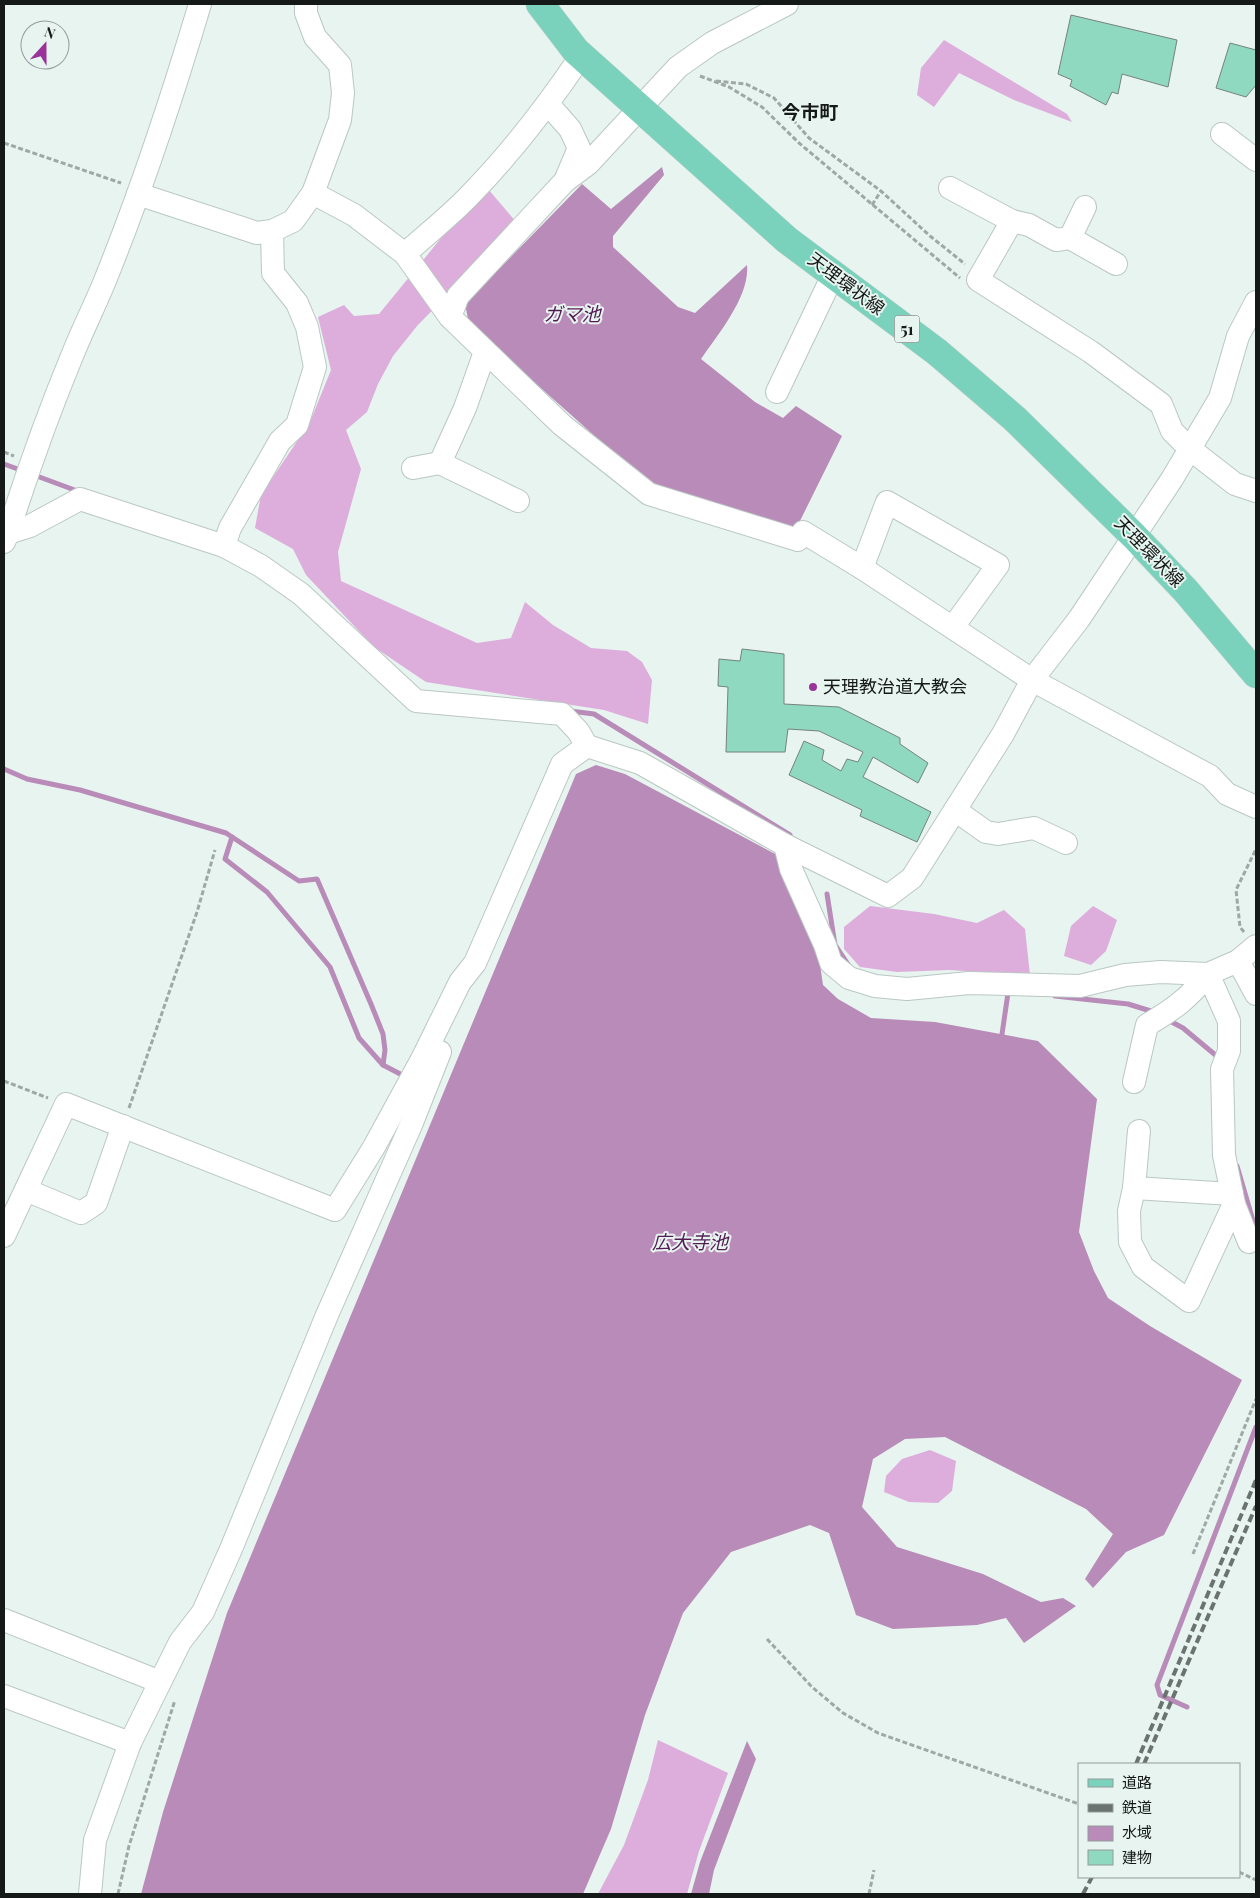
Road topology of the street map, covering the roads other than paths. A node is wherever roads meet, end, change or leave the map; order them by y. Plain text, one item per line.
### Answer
1 (200, 4) edge
2 (306, 4) edge
3 (540, 4) edge
4 (786, 4) edge
5 (581, 56) junction
6 (548, 104) junction
7 (639, 109) junction
8 (1222, 134) dead end
9 (1256, 160) edge
10 (566, 182) junction
11 (950, 188) dead end
12 (138, 191) junction
13 (313, 193) junction
14 (1085, 207) dead end
15 (1012, 220) junction
16 (272, 231) junction
17 (1070, 238) junction
18 (405, 254) junction
19 (1116, 264) dead end
20 (833, 275) junction
21 (1256, 302) edge
22 (450, 317) junction
23 (485, 352) junction
24 (777, 392) dead end
25 (1190, 449) junction
26 (440, 463) junction
27 (413, 468) dead end
28 (1256, 491) edge
29 (518, 501) dead end
30 (1134, 536) junction
31 (6, 538) edge
32 (226, 538) junction
33 (862, 568) junction
34 (953, 627) junction
35 (1256, 674) edge
36 (1032, 680) junction
37 (587, 746) junction
38 (1256, 807) edge
39 (955, 810) junction
40 (1066, 843) dead end
41 (785, 845) junction
42 (1250, 951) edge
43 (475, 963) junction
44 (1208, 974) junction
45 (1256, 994) edge
46 (1134, 1082) dead end
47 (124, 1126) junction
48 (1139, 1131) dead end
49 (1134, 1188) junction
50 (26, 1190) junction
51 (1233, 1199) junction
52 (4, 1236) edge
53 (1249, 1242) dead end
54 (4, 1620) edge
55 (168, 1689) junction
56 (4, 1696) edge
57 (130, 1743) junction
58 (90, 1894) edge

1 - 12 street
2 - 13 street
3 - 5 main road, 天理環状線 / 51
4 - 7 street
5 - 6 street
5 - 7 main road, 天理環状線 / 51
6 - 10 street
6 - 18 street
7 - 10 street
7 - 20 main road, 天理環状線 / 51
8 - 9 street
10 - 22 street
11 - 15 street
12 - 16 street
12 - 31 street
13 - 16 street
13 - 18 street
14 - 17 street
15 - 17 street
15 - 25 street
16 - 32 street
17 - 19 street
18 - 22 street
20 - 24 street
20 - 30 main road, 天理環状線 / 51
21 - 25 street
22 - 23 street
23 - 26 street
23 - 33 street
25 - 28 street
25 - 30 street
26 - 27 street
26 - 29 street
30 - 35 main road, 天理環状線 / 51
30 - 36 street
31 - 32 street
32 - 37 street
33 - 34 street
33 - 34 street
34 - 36 street
36 - 38 street
36 - 39 street
37 - 41 street
37 - 43 street
39 - 40 street
39 - 41 street
41 - 44 street
42 - 44 street
42 - 45 street
43 - 47 street
43 - 55 street
44 - 46 street
44 - 51 street
47 - 50 street
47 - 50 street
48 - 49 street
49 - 51 street
49 - 51 street
50 - 52 street
51 - 53 street
54 - 55 street
55 - 57 street
56 - 57 street
57 - 58 street

